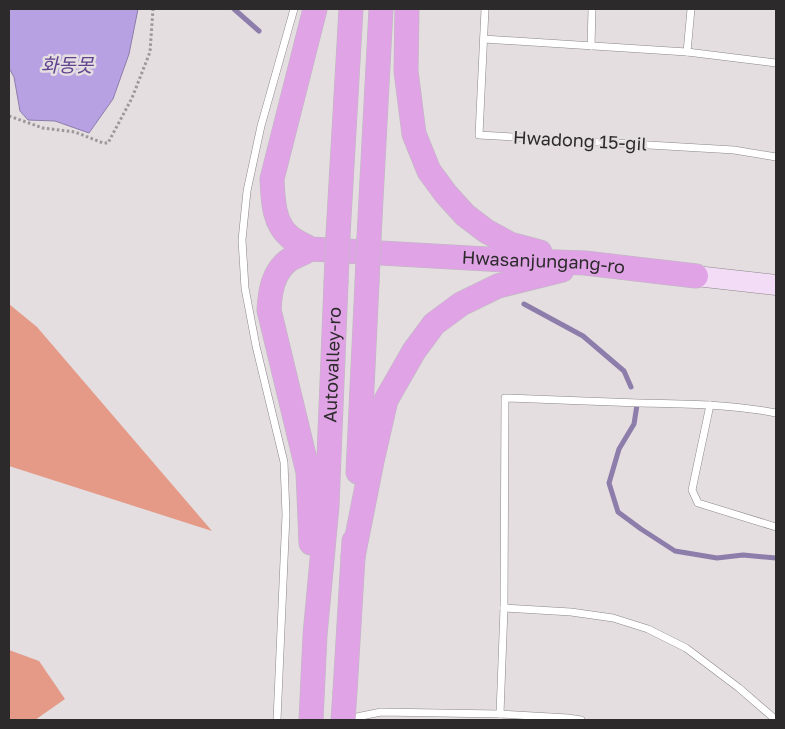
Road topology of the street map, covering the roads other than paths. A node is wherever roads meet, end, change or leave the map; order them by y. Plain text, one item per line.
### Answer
1 (294, 9) edge
2 (315, 9) edge
3 (351, 9) edge
4 (381, 9) edge
5 (406, 9) edge
6 (485, 9) edge
7 (592, 9) edge
8 (692, 9) edge
9 (484, 39) junction
10 (591, 46) junction
11 (687, 52) junction
12 (776, 64) edge
13 (776, 157) edge
14 (311, 249) junction
15 (585, 263) junction
16 (696, 276) joint
17 (776, 285) edge
18 (710, 405) junction
19 (776, 414) edge
20 (776, 527) edge
21 (353, 557) junction
22 (504, 608) junction
23 (315, 635) junction
24 (500, 714) junction
25 (276, 720) edge
26 (311, 720) edge
27 (342, 720) edge
28 (581, 720) edge
29 (776, 720) edge

1 - 25 lane
2 - 14 highway
3 - 23 highway, Autovalley-ro, bridge
4 - 21 highway, Autovalley-ro, bridge
5 - 15 highway
6 - 9 lane, Hwadong 15-gil
7 - 10 lane
8 - 11 lane
9 - 10 lane
9 - 13 lane, Hwadong 15-gil
10 - 11 lane
11 - 12 lane
14 - 15 highway, Hwasanjungang-ro
14 - 23 highway
15 - 16 highway, Hwasanjungang-ro
15 - 21 highway
16 - 17 main road, Hwasanjungang-ro
18 - 19 lane
18 - 20 lane
18 - 22 lane
21 - 27 highway, Autovalley-ro, bridge
22 - 24 lane
22 - 29 lane
23 - 26 highway, Autovalley-ro
24 - 27 lane
24 - 28 lane

